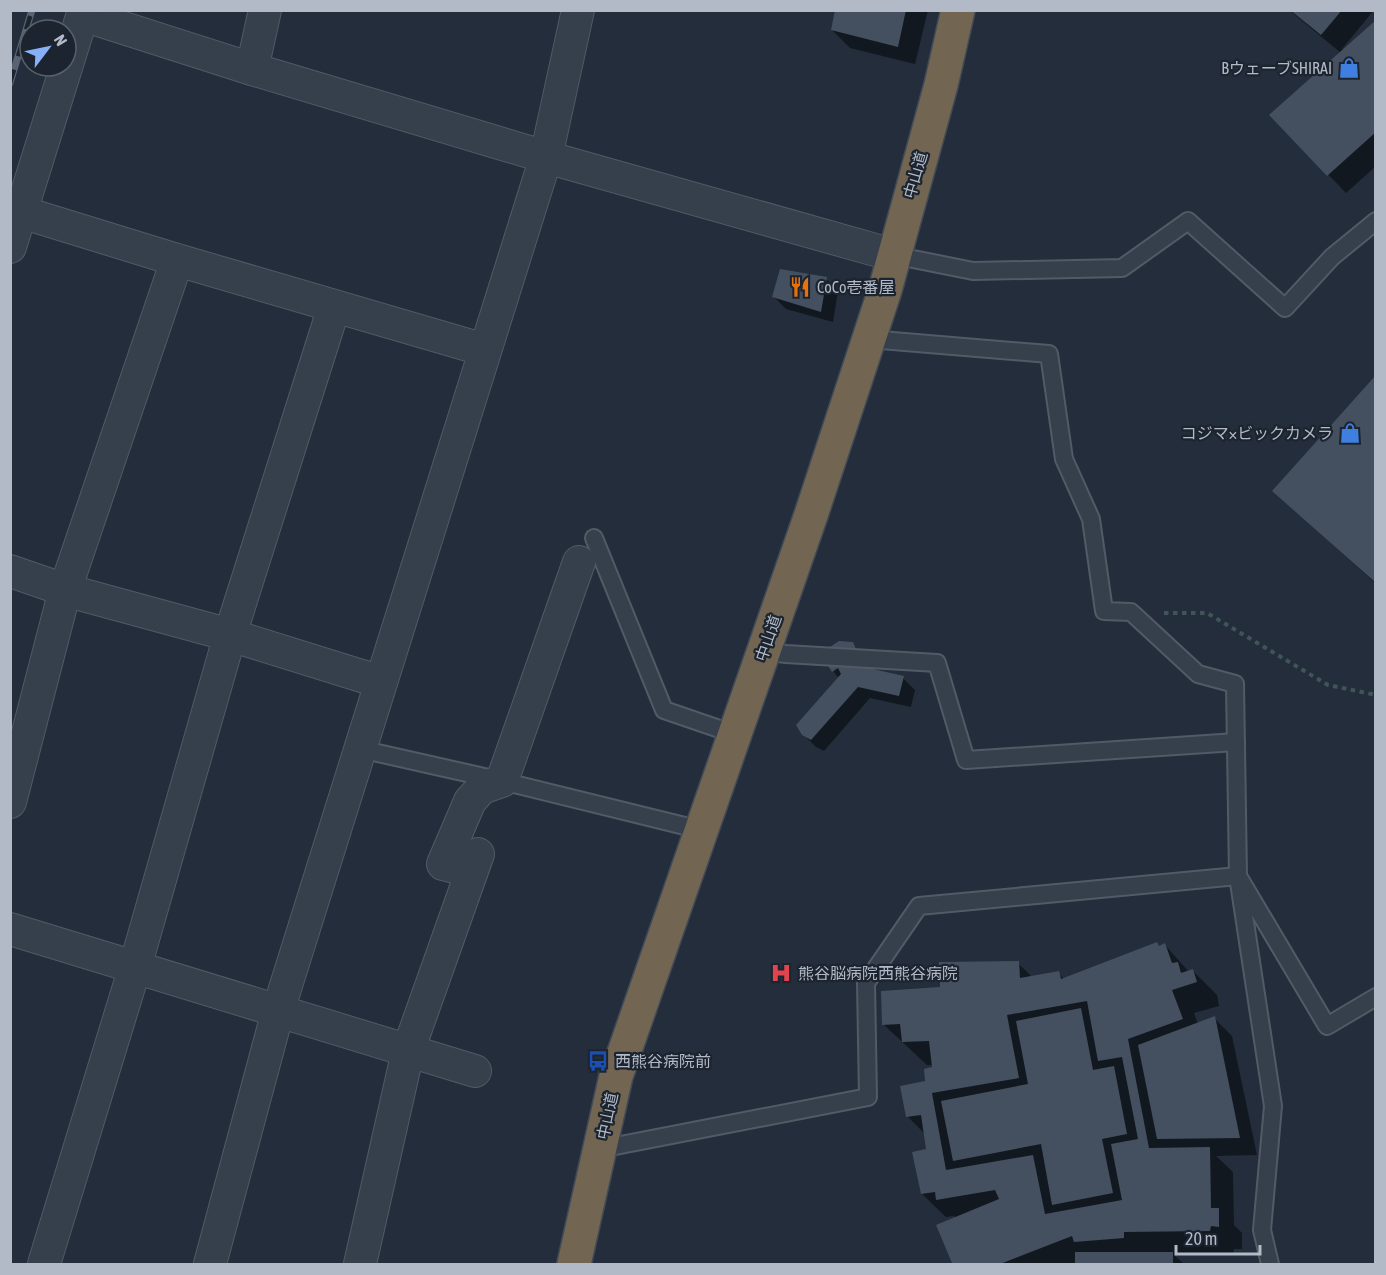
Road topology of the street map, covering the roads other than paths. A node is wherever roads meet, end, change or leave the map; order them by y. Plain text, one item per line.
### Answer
1 (265, 10) edge
2 (578, 10) edge
3 (958, 10) edge
4 (84, 13) edge
5 (252, 69) junction
6 (546, 157) junction
7 (21, 212) junction
8 (1376, 221) edge
9 (10, 247) edge
10 (893, 255) junction
11 (177, 260) junction
12 (334, 307) junction
13 (868, 339) junction
14 (485, 350) junction
15 (586, 550) joint
16 (10, 571) edge
17 (65, 590) junction
18 (230, 634) junction
19 (763, 651) junction
20 (381, 682) junction
21 (734, 734) junction
22 (1236, 742) junction
23 (360, 749) junction
24 (502, 781) junction
25 (10, 802) edge
26 (700, 830) junction
27 (1239, 876) junction
28 (10, 929) edge
29 (135, 968) junction
30 (1376, 997) edge
31 (278, 1011) junction
32 (408, 1051) junction
33 (475, 1071) dead end
34 (600, 1149) junction
35 (44, 1264) edge
36 (210, 1264) edge
37 (360, 1264) edge
38 (574, 1264) edge
39 (1270, 1264) edge

1 - 5 street
2 - 6 street
3 - 10 highway, 中山道
4 - 5 street
4 - 7 street
5 - 6 street
6 - 10 street
6 - 14 street
7 - 9 street
7 - 11 street
8 - 10 lane
10 - 13 highway, 中山道
11 - 12 street
11 - 17 street
12 - 14 street
12 - 18 street
13 - 19 highway, 中山道
13 - 22 lane
14 - 20 street
15 - 21 lane
15 - 24 street
16 - 17 street
17 - 18 street
17 - 25 street
18 - 20 street
18 - 29 street
19 - 21 highway, 中山道
19 - 22 lane
20 - 23 street
21 - 26 highway, 中山道
22 - 27 lane
23 - 24 lane
23 - 31 street
24 - 26 lane
24 - 32 street
26 - 34 highway, 中山道
27 - 30 lane
27 - 34 lane
27 - 39 lane
28 - 29 street
29 - 31 street
29 - 35 street
31 - 32 street
31 - 36 street
32 - 33 street
32 - 37 street
34 - 38 highway, 中山道

